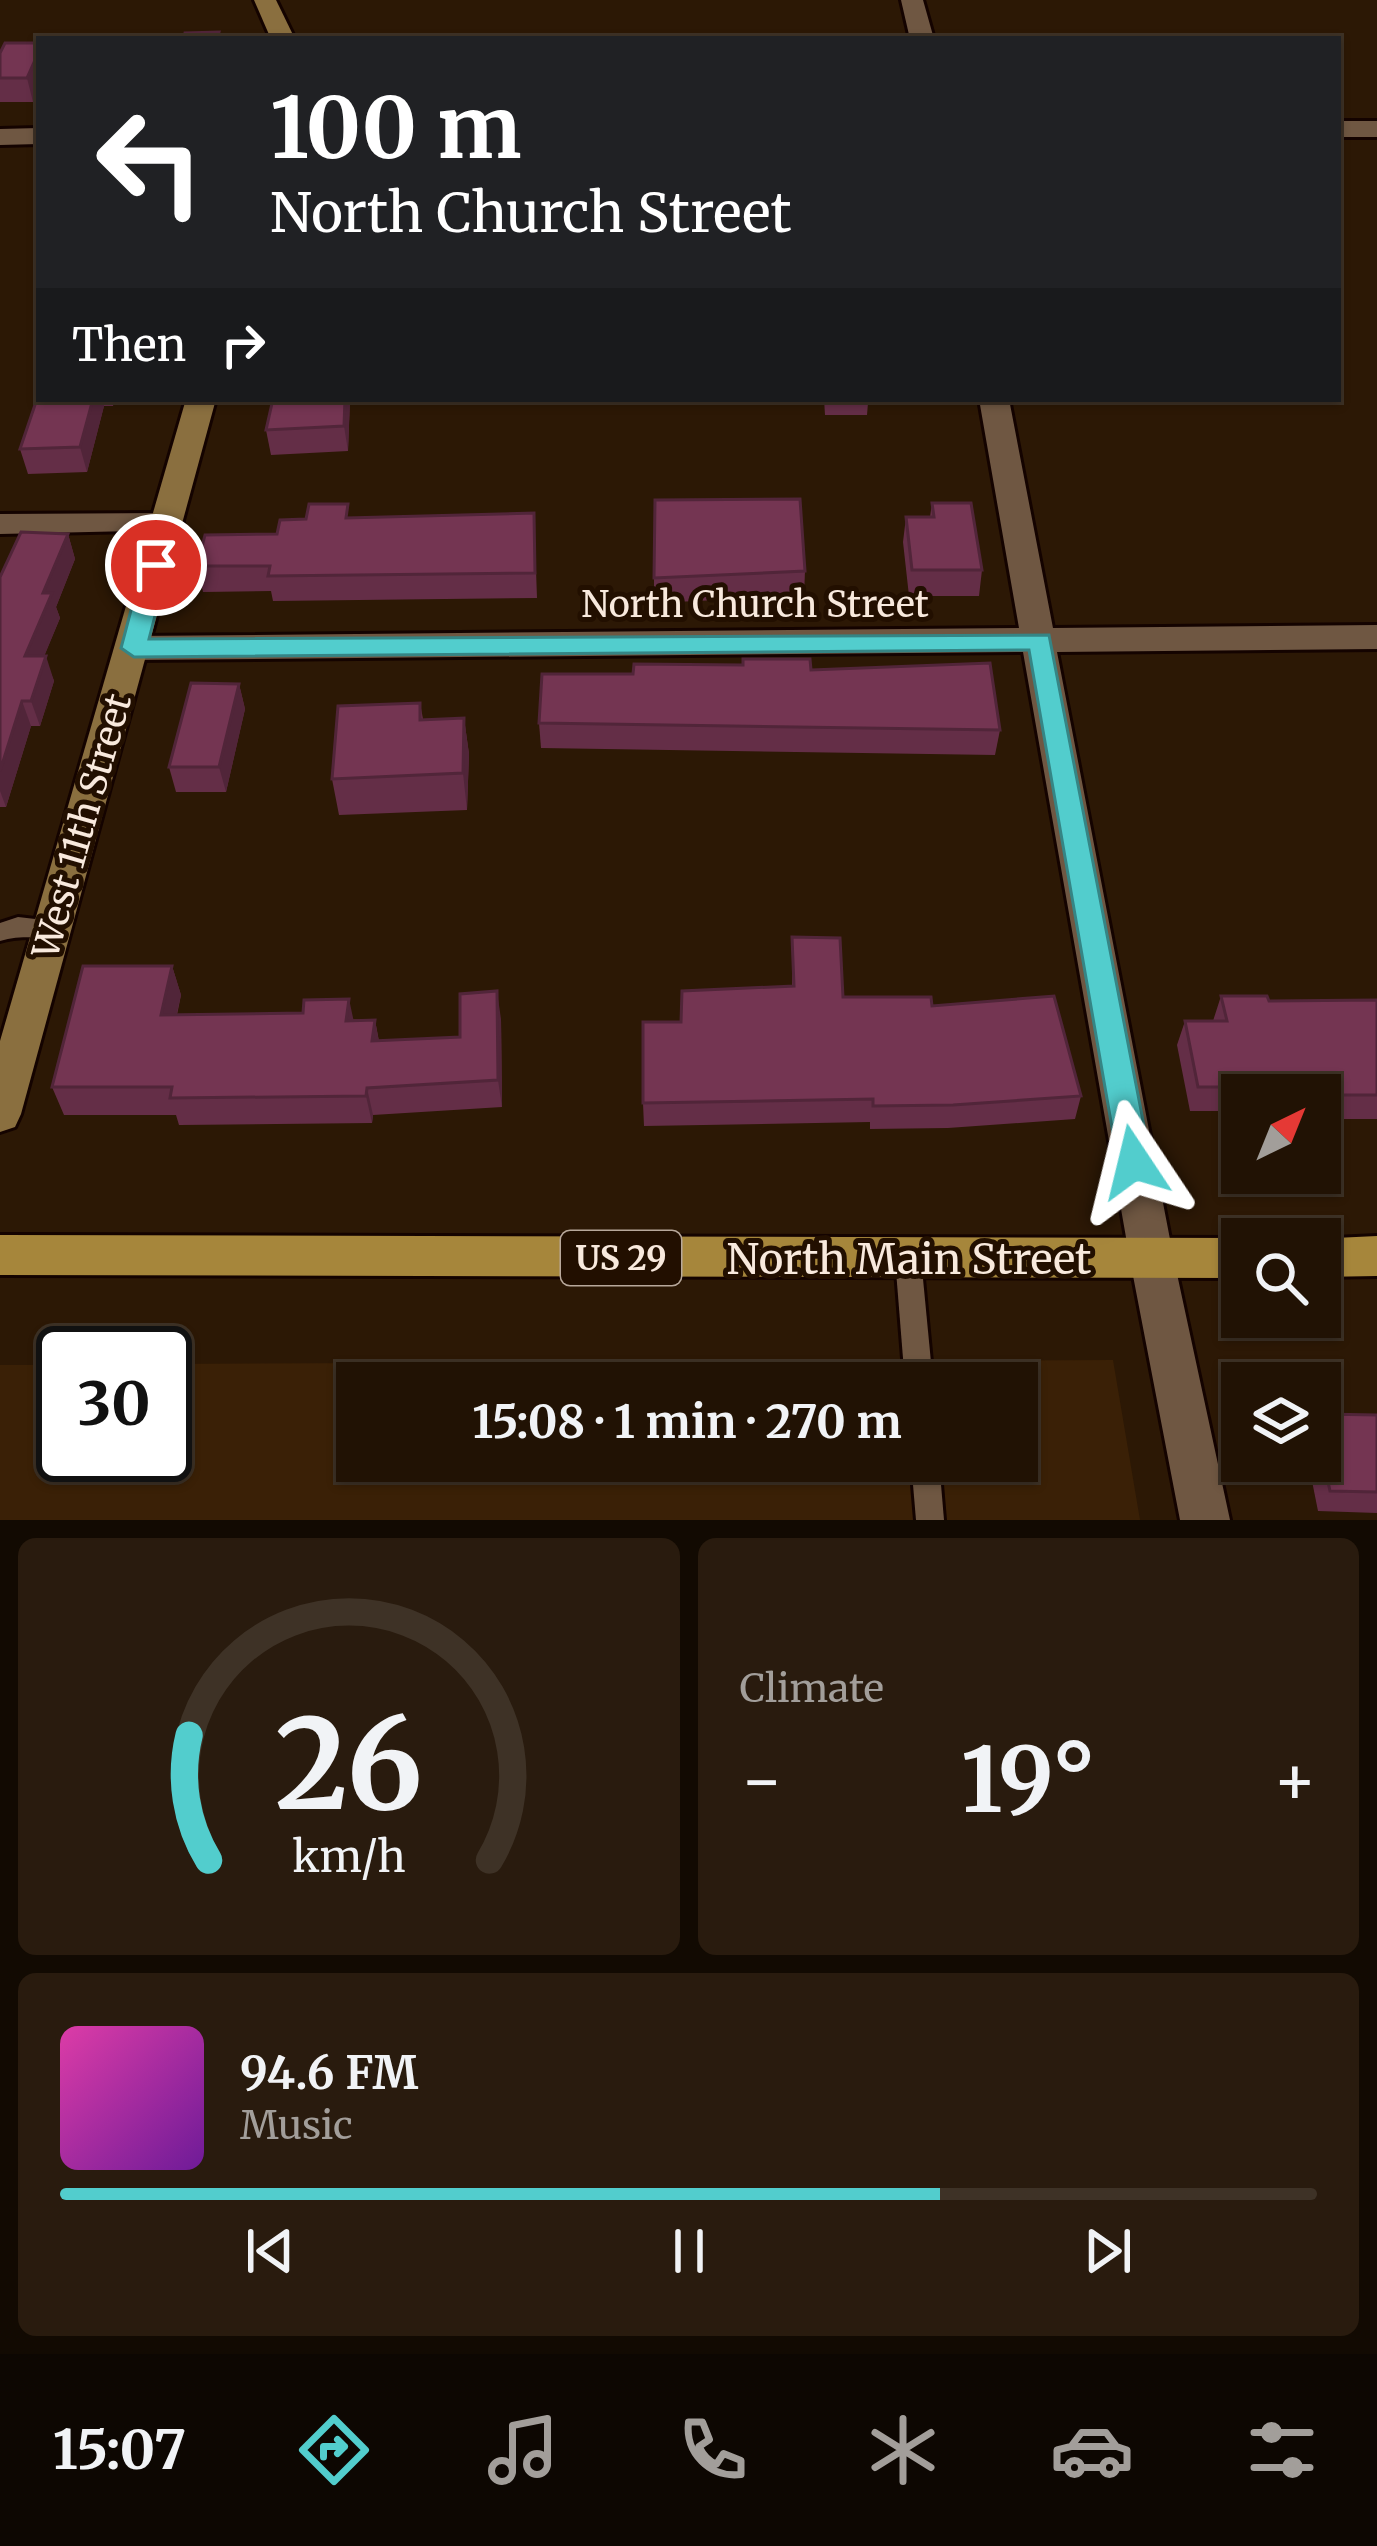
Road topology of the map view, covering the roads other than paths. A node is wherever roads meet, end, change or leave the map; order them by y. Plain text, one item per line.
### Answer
1 (266, 0) edge
2 (912, 0) edge
3 (282, 36) edge
4 (921, 36) edge
5 (1341, 129) edge
6 (1377, 129) edge
7 (0, 136) edge
8 (36, 136) edge
9 (200, 402) edge
10 (995, 402) edge
11 (167, 523) junction
12 (0, 524) edge
13 (1377, 638) edge
14 (1040, 641) junction
15 (134, 648) junction
16 (53, 928) junction
17 (0, 932) edge
18 (0, 1114) edge
19 (0, 1256) edge
20 (1377, 1256) edge
21 (1341, 1257) edge
22 (908, 1258) junction
23 (1221, 1258) edge
24 (1152, 1260) junction
25 (917, 1362) edge
26 (927, 1482) edge
27 (930, 1520) edge
28 (1204, 1520) edge

1 - 3 street
2 - 4 street
5 - 6 street
7 - 8 street
9 - 11 street, West 11th Street
10 - 14 street
11 - 12 street
11 - 15 street, West 11th Street
13 - 14 street, North Church Street
14 - 15 street, North Church Street
14 - 24 street
15 - 16 street, West 11th Street
16 - 17 lane
16 - 18 street, West 11th Street
19 - 22 main road, North Main Street / US 29
20 - 21 main road
22 - 24 main road, North Main Street / US 29
22 - 25 lane
23 - 24 main road, North Main Street / US 29
24 - 28 street
26 - 27 lane

